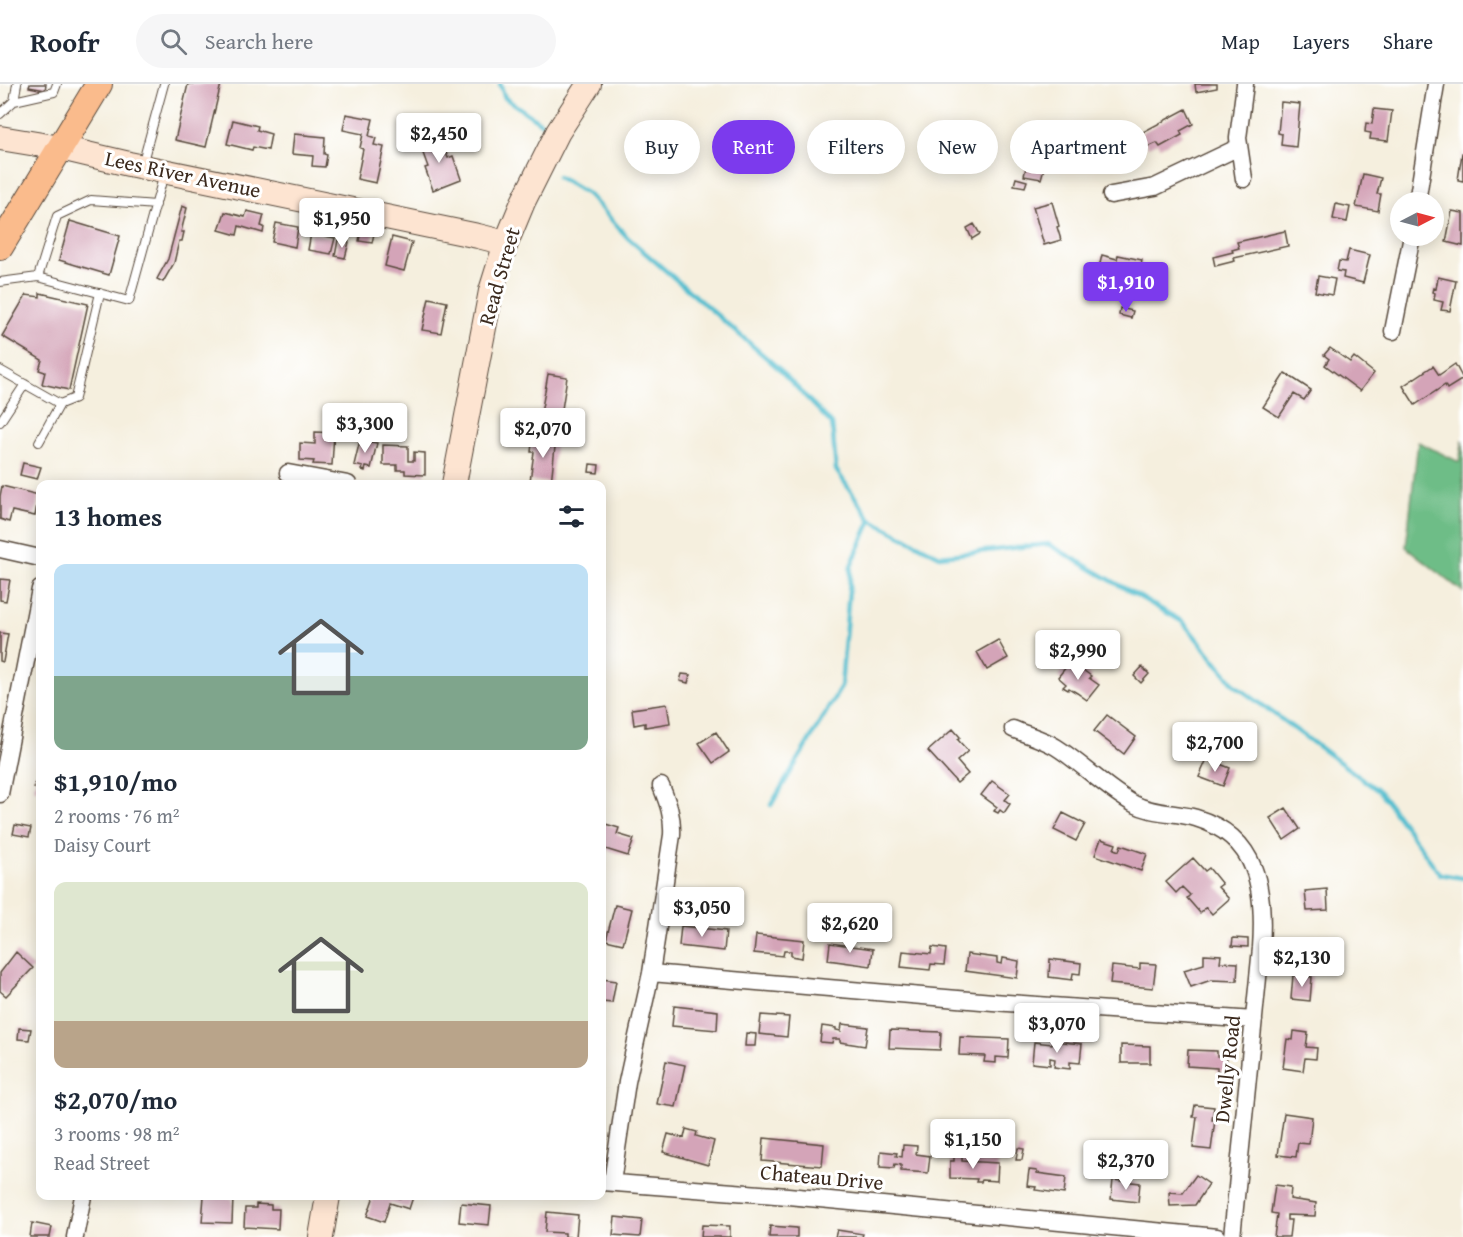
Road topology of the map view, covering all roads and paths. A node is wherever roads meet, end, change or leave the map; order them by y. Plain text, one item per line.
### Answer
1 (17, 84) edge
2 (57, 84) edge
3 (99, 84) edge
4 (164, 84) edge
5 (589, 84) edge
6 (1245, 84) edge
7 (1436, 84) edge
8 (14, 101) junction
9 (0, 114) edge
10 (0, 138) edge
11 (1239, 147) junction
12 (61, 148) junction
13 (153, 169) junction
14 (1244, 179) dead end
15 (1419, 192) edge
16 (1111, 195) dead end
17 (156, 205) junction
18 (506, 243) junction
19 (1410, 246) edge
20 (0, 247) edge
21 (38, 277) junction
22 (0, 282) edge
23 (100, 293) junction
24 (1394, 332) dead end
25 (0, 370) edge
26 (25, 384) junction
27 (60, 404) junction
28 (0, 422) edge
29 (39, 442) dead end
30 (288, 473) dead end
31 (326, 480) edge
32 (454, 480) edge
33 (0, 549) edge
34 (36, 557) edge
35 (36, 610) edge
36 (1014, 729) dead end
37 (661, 786) dead end
38 (0, 794) edge
39 (651, 973) junction
40 (1254, 1020) junction
41 (607, 1182) edge
42 (82, 1200) edge
43 (327, 1200) edge
44 (75, 1237) edge
45 (321, 1237) edge
46 (1217, 1237) edge
47 (1232, 1237) edge

1 - 8 lane
2 - 8 lane
3 - 12 main road
4 - 13 lane
5 - 18 main road, Read Street
6 - 11 street
7 - 15 street
8 - 9 lane
10 - 12 main road, Lees River Avenue
11 - 14 street
11 - 16 street
12 - 13 main road, Lees River Avenue
12 - 20 main road
13 - 17 lane
13 - 18 main road, Lees River Avenue
17 - 21 lane
17 - 23 lane
18 - 32 main road, Read Street
19 - 24 street
21 - 22 lane
21 - 23 lane
23 - 27 lane
25 - 26 lane
26 - 27 lane
26 - 28 lane
27 - 29 lane
30 - 31 street
33 - 34 street
35 - 38 street
36 - 40 street, Dwelly Road
37 - 39 street
39 - 40 street
39 - 41 street
40 - 47 street, Dwelly Road
41 - 46 street, Chateau Drive
42 - 44 street
43 - 45 main road

